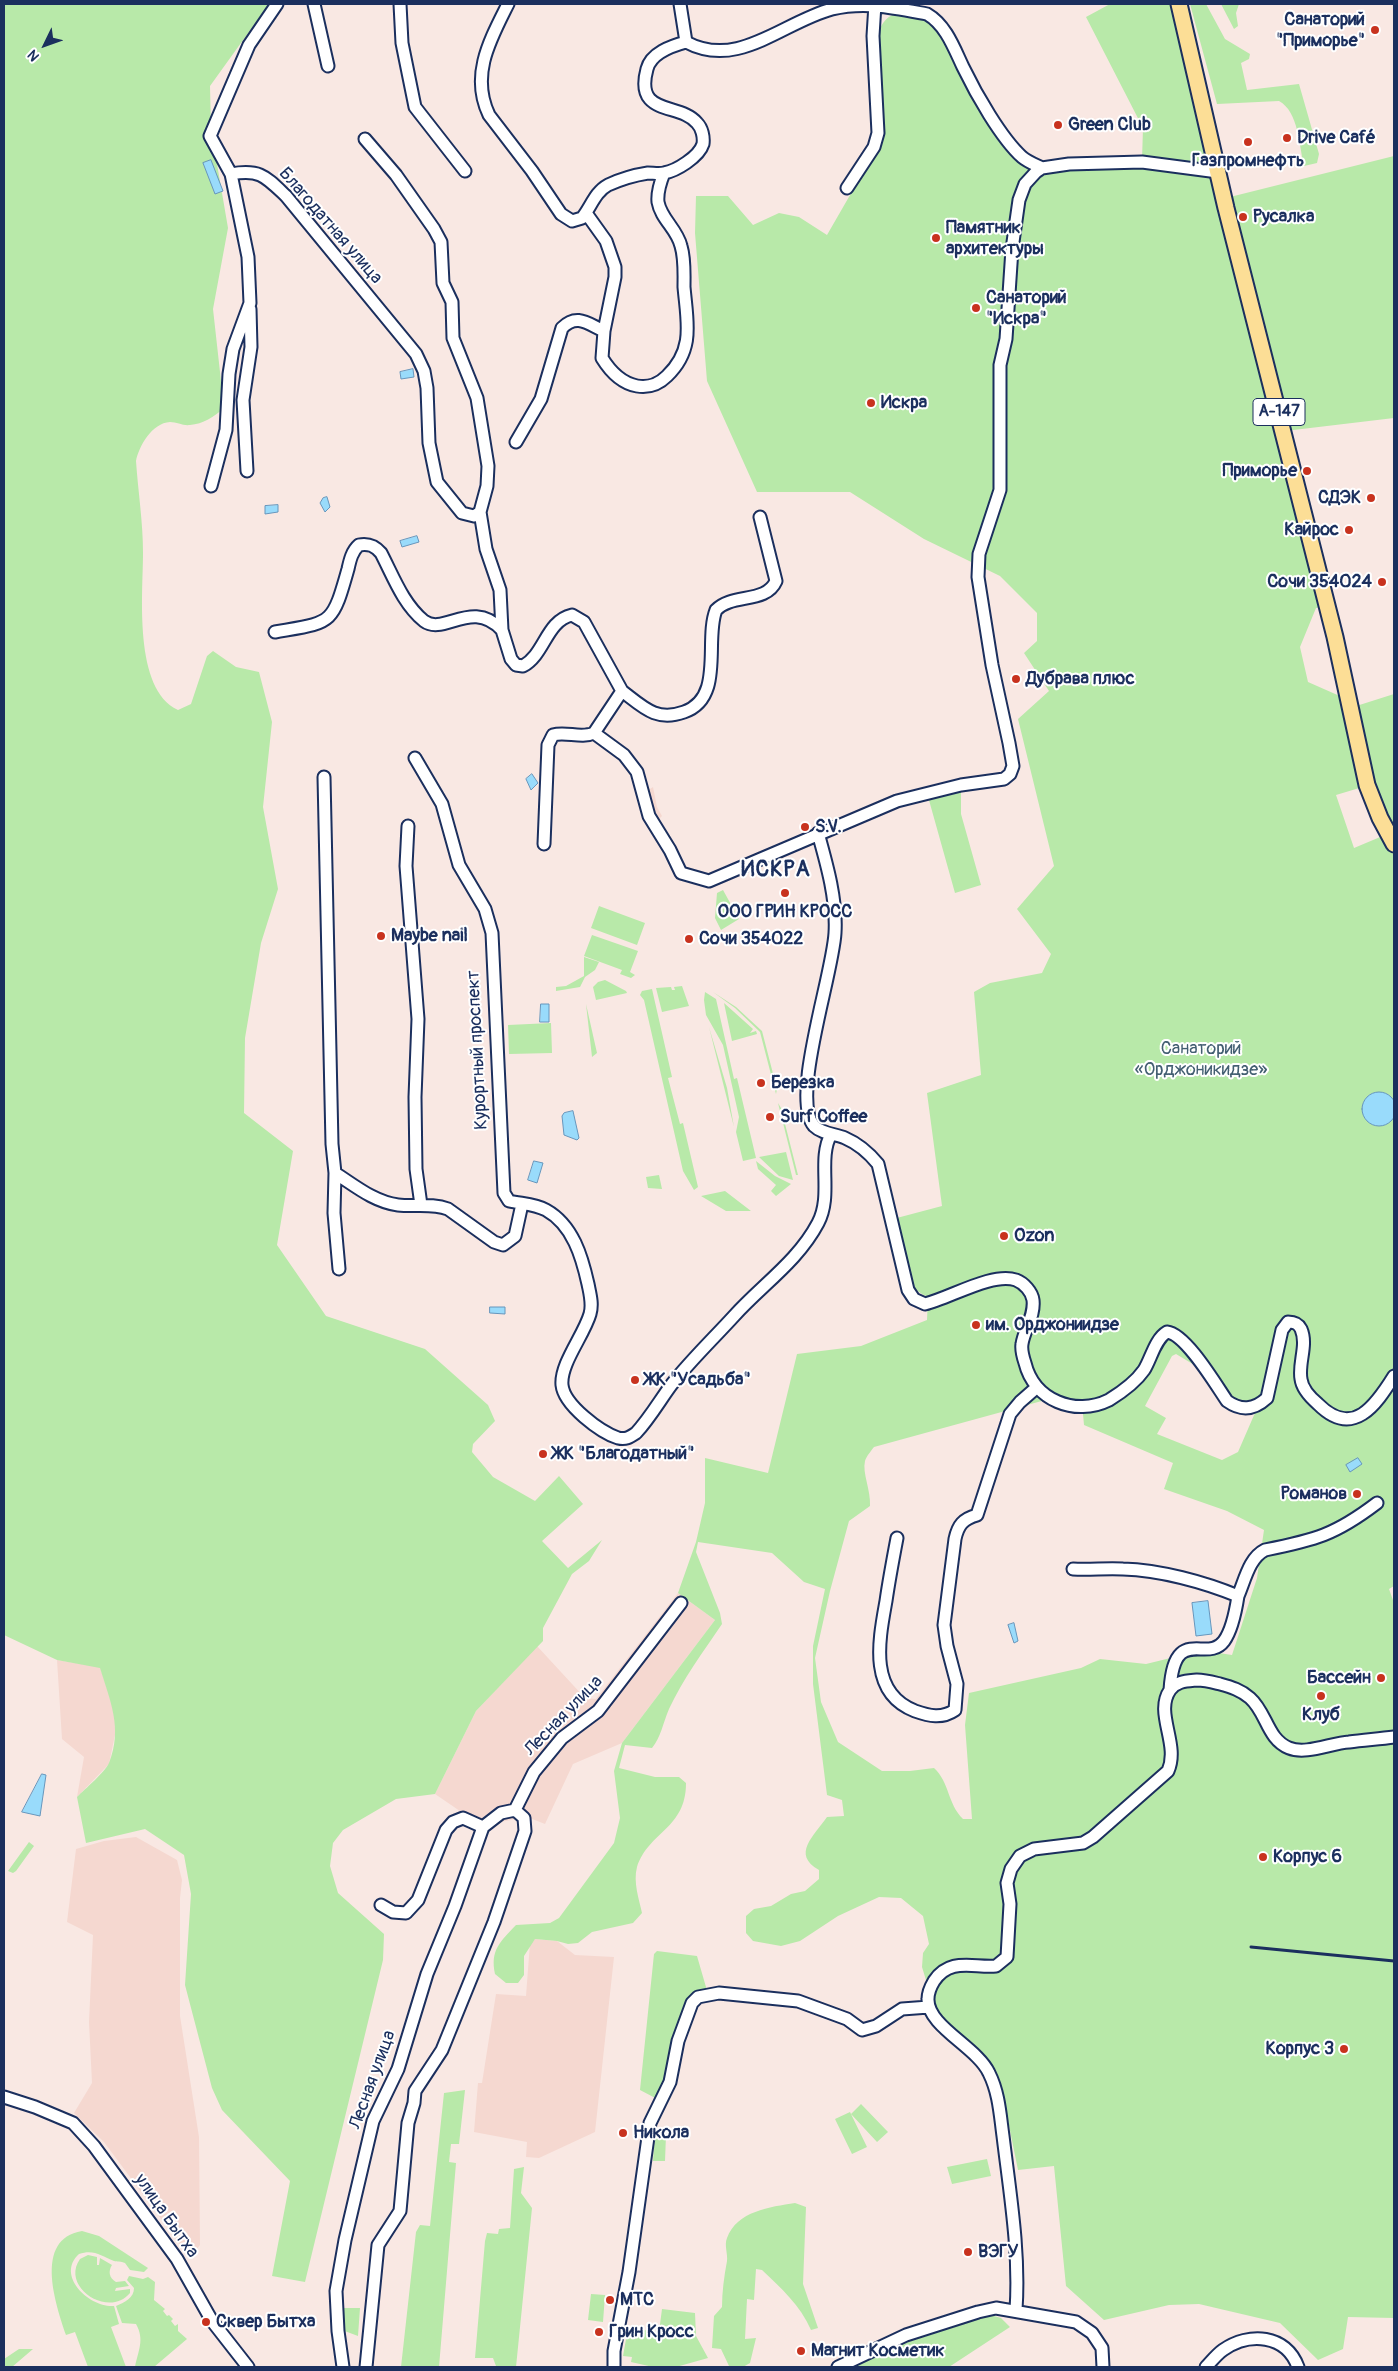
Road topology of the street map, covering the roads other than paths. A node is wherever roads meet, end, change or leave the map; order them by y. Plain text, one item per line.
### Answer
1 (277, 4) edge
2 (314, 4) edge
3 (400, 4) edge
4 (508, 4) edge
5 (680, 4) edge
6 (875, 4) edge
7 (1179, 4) edge
8 (863, 5) edge
9 (686, 42) junction
10 (328, 66) dead end
11 (365, 139) dead end
12 (1042, 168) junction
13 (465, 170) dead end
14 (1218, 172) junction
15 (664, 173) junction
16 (231, 174) junction
17 (847, 188) dead end
18 (586, 213) junction
19 (250, 303) junction
20 (604, 331) junction
21 (516, 442) dead end
22 (247, 471) dead end
23 (211, 486) dead end
24 (480, 512) junction
25 (760, 517) dead end
26 (502, 630) junction
27 (275, 632) dead end
28 (622, 691) junction
29 (594, 733) junction
30 (415, 758) dead end
31 (324, 777) dead end
32 (408, 826) dead end
33 (818, 833) junction
34 (544, 844) dead end
35 (1394, 844) edge
36 (831, 1134) junction
37 (335, 1173) junction
38 (522, 1204) junction
39 (421, 1205) junction
40 (340, 1270) dead end
41 (1394, 1376) edge
42 (1036, 1388) junction
43 (1377, 1503) dead end
44 (897, 1538) dead end
45 (1073, 1569) dead end
46 (1238, 1596) junction
47 (681, 1603) dead end
48 (1170, 1690) junction
49 (1394, 1737) edge
50 (515, 1810) junction
51 (483, 1827) junction
52 (381, 1905) dead end
53 (930, 2007) junction
54 (4, 2097) edge
55 (1016, 2310) junction
56 (343, 2365) edge
57 (248, 2367) edge
58 (366, 2367) edge
59 (614, 2367) edge
60 (838, 2367) edge
61 (1103, 2367) edge
62 (1206, 2367) edge
63 (1298, 2367) edge

1 - 16 street
2 - 10 street
3 - 13 street
4 - 18 street
5 - 9 street
6 - 8 street
6 - 12 street
6 - 17 street
7 - 14 main road, А-147
8 - 9 street
9 - 15 street
11 - 24 street
12 - 14 street
12 - 33 street
14 - 35 main road, А-147
15 - 18 street
15 - 20 street
16 - 19 street
16 - 24 street, Благодатная улица
18 - 20 street
19 - 22 street
19 - 23 street
20 - 21 street
24 - 26 street
25 - 28 street
26 - 27 street
26 - 28 street
28 - 29 street
29 - 33 street
29 - 34 street
30 - 38 street, Курортный проспект
31 - 37 street
32 - 39 street
33 - 36 street
36 - 38 street
36 - 42 street
37 - 39 street
37 - 40 street
38 - 39 street
41 - 42 street
42 - 44 street
43 - 46 street
45 - 46 street
46 - 48 street
47 - 50 street, Лесная улица
48 - 49 street
48 - 53 street
50 - 51 street
50 - 58 street
51 - 52 street
51 - 56 street, Лесная улица
53 - 55 street
53 - 59 street
54 - 57 street, улица Бытха
55 - 60 street
55 - 61 street
62 - 63 street

